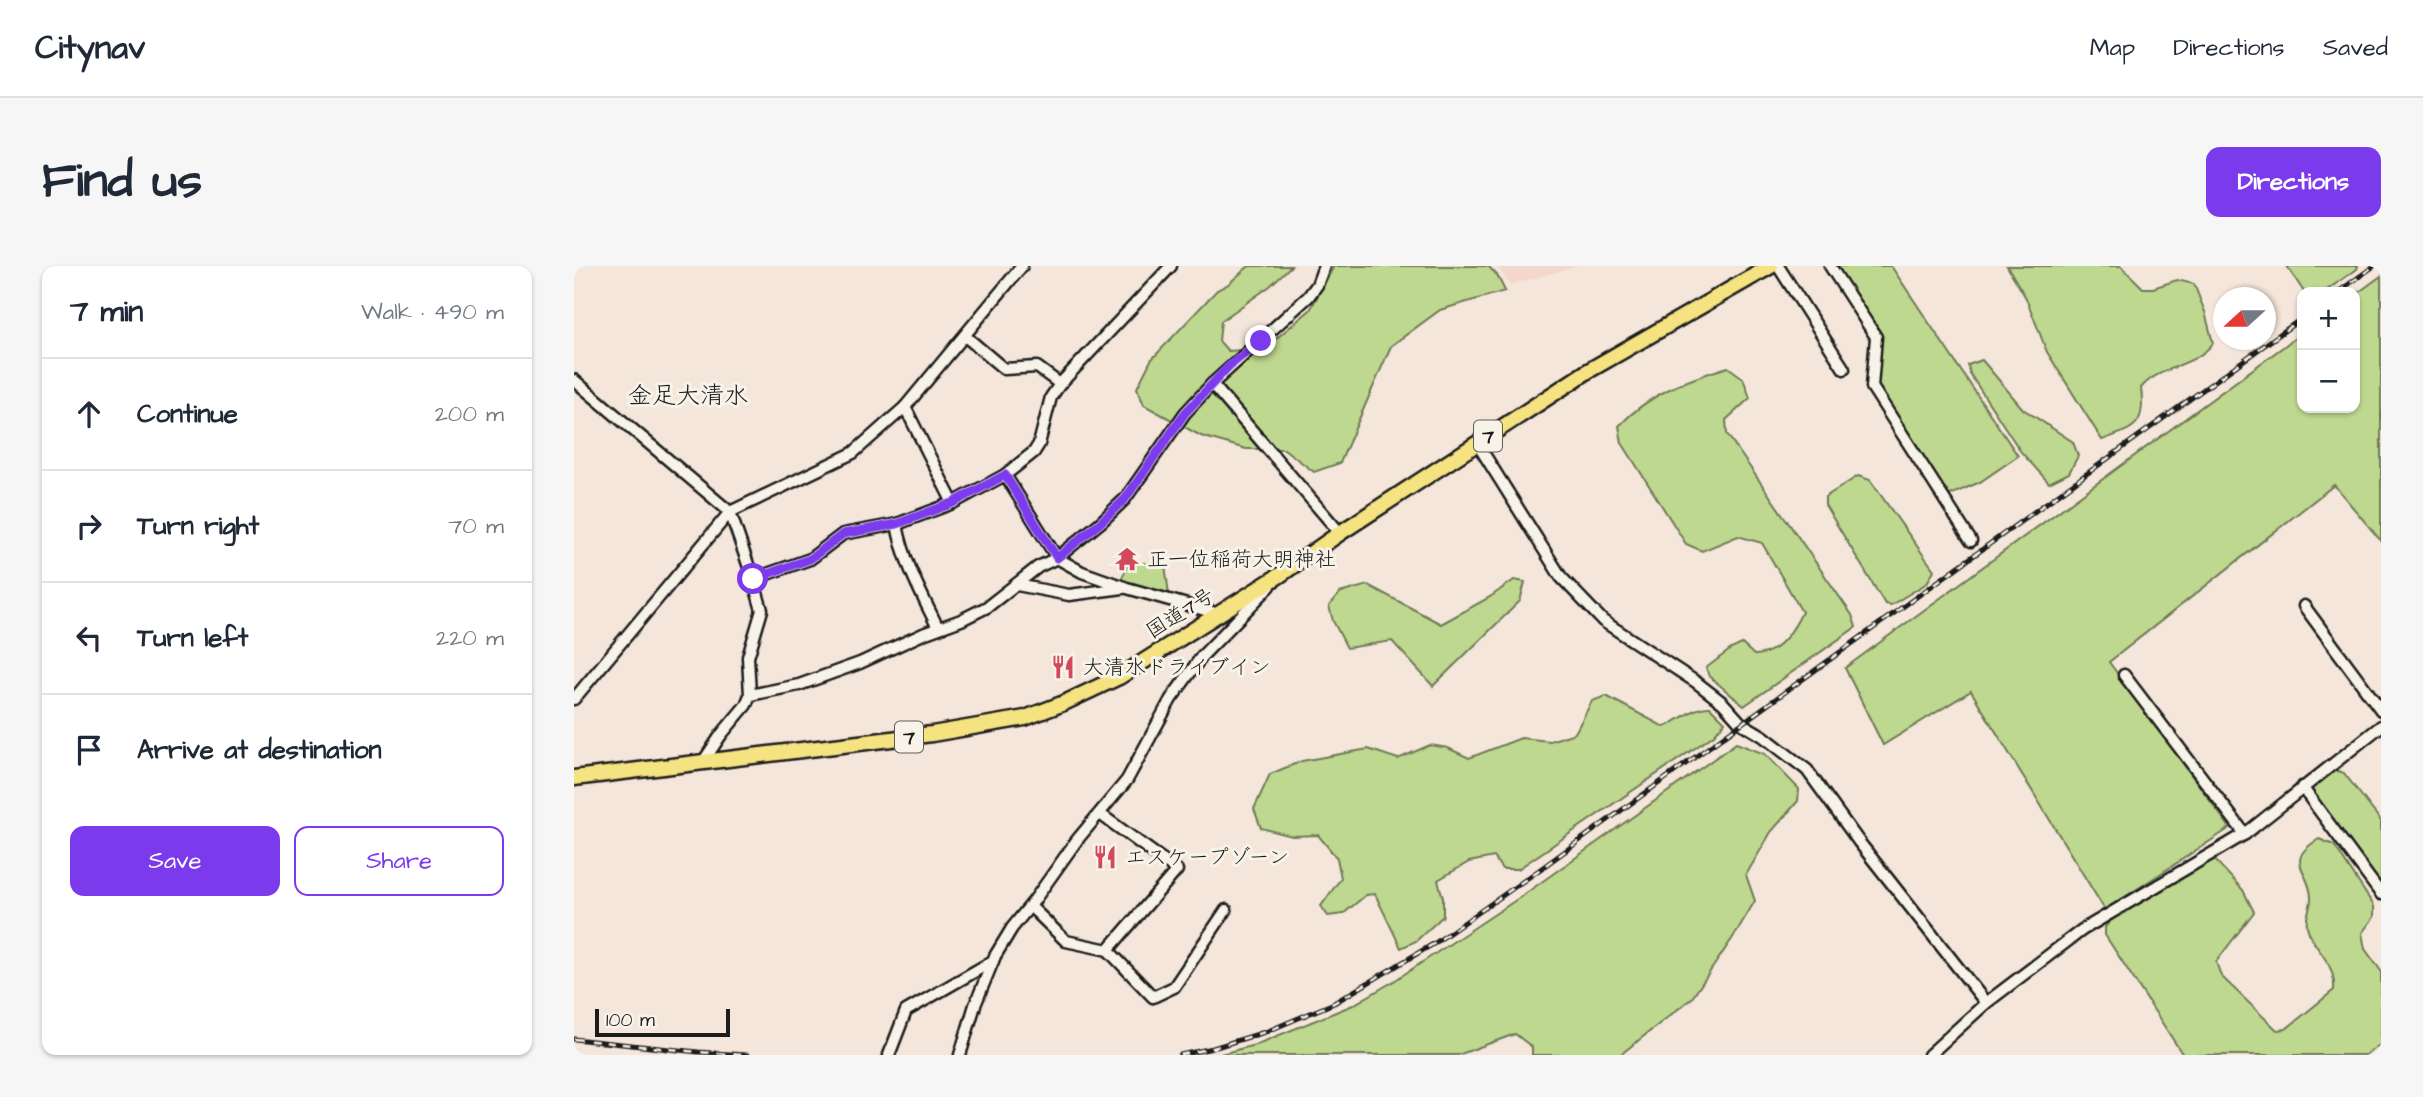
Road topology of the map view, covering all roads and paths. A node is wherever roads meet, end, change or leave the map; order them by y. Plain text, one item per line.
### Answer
1 (1022, 266) edge
2 (1171, 266) edge
3 (1324, 266) edge
4 (1830, 266) edge
5 (1769, 267) edge
6 (965, 336) junction
7 (1844, 369) dead end
8 (574, 380) edge
9 (1060, 384) junction
10 (1212, 384) junction
11 (905, 407) junction
12 (1477, 443) junction
13 (1005, 475) junction
14 (953, 503) junction
15 (730, 512) junction
16 (897, 524) junction
17 (1339, 533) junction
18 (1971, 541) dead end
19 (1057, 558) junction
20 (1280, 575) junction
21 (753, 579) junction
22 (1017, 585) junction
23 (1127, 588) junction
24 (2304, 606) dead end
25 (1219, 614) junction
26 (938, 628) junction
27 (2124, 675) dead end
28 (750, 695) junction
29 (574, 699) edge
30 (2381, 710) edge
31 (2381, 726) edge
32 (703, 762) junction
33 (575, 777) edge
34 (2302, 787) junction
35 (1100, 814) junction
36 (2245, 834) junction
37 (2381, 894) edge
38 (1030, 906) junction
39 (1226, 910) dead end
40 (1108, 950) junction
41 (993, 961) junction
42 (1986, 1003) junction
43 (961, 1054) edge
44 (889, 1055) edge
45 (1928, 1055) edge

1 - 6 street
2 - 9 street
3 - 10 street
4 - 18 street
5 - 7 street
5 - 12 highway, 国道7号 / 7
6 - 9 street
6 - 11 street
8 - 15 street
9 - 13 street
10 - 17 street
10 - 19 street
11 - 14 street
11 - 15 street
12 - 17 highway, 国道7号 / 7
12 - 42 street
13 - 14 street
13 - 19 street
14 - 16 street
15 - 21 street
15 - 29 street
16 - 21 street
16 - 26 street
17 - 20 highway, 国道7号 / 7
19 - 22 street
19 - 23 street
20 - 25 highway, 国道7号 / 7
20 - 35 street
21 - 28 street
22 - 23 street
22 - 26 street
23 - 25 street
24 - 30 street
25 - 32 highway, 国道7号 / 7
26 - 28 street
27 - 36 street
28 - 32 street
31 - 34 street
32 - 33 highway, 国道7号 / 7
34 - 36 street
34 - 37 street
35 - 38 street
35 - 40 street
36 - 42 street
38 - 40 street
38 - 41 street
39 - 40 street
41 - 43 street
41 - 44 street
42 - 45 street

